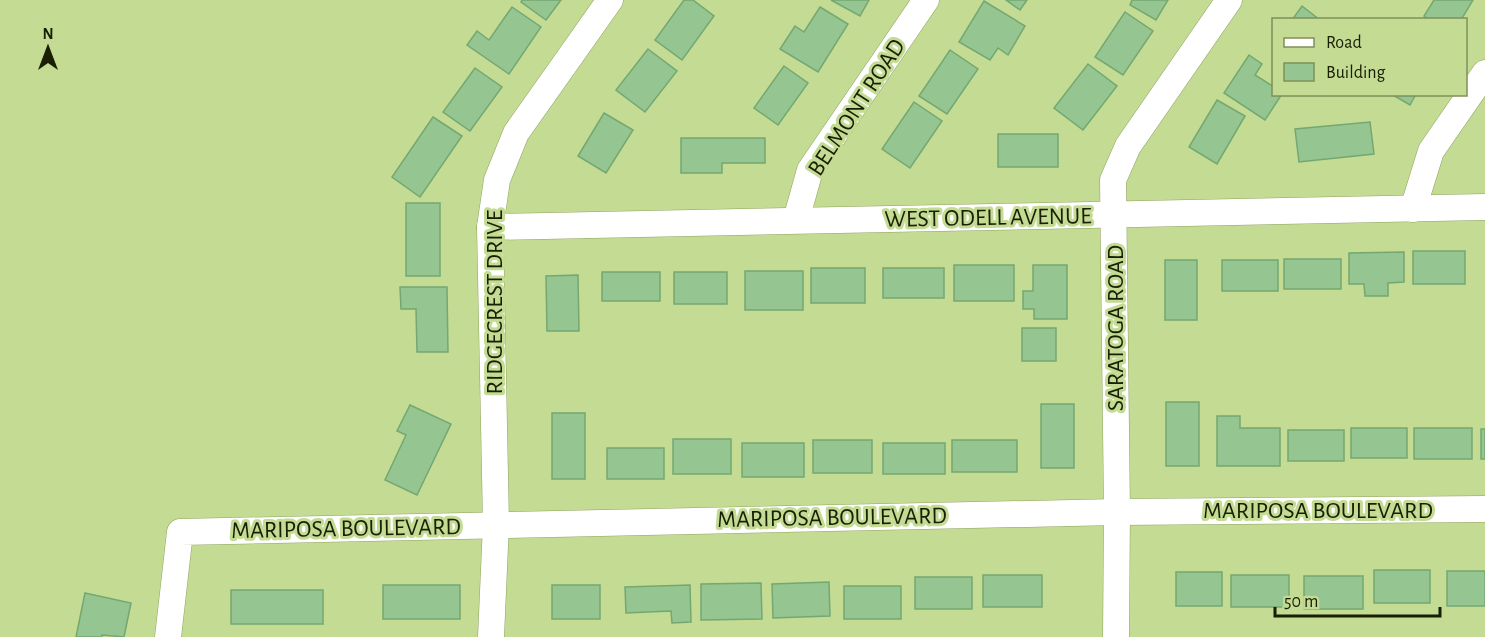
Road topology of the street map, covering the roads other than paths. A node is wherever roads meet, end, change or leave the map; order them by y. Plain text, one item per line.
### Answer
1 (610, 0) edge
2 (926, 0) edge
3 (1229, 0) edge
4 (1485, 73) edge
5 (1485, 207) edge
6 (1413, 209) junction
7 (1114, 215) junction
8 (796, 220) junction
9 (490, 226) junction
10 (1485, 508) edge
11 (1117, 512) junction
12 (496, 524) junction
13 (168, 637) edge
14 (490, 637) edge
15 (1116, 637) edge

1 - 9 street, RIDGECREST DRIVE
2 - 8 street, BELMONT ROAD
3 - 7 street, SARATOGA ROAD
4 - 6 street
5 - 6 street, WEST ODELL AVENUE
6 - 7 street, WEST ODELL AVENUE
7 - 8 street, WEST ODELL AVENUE
7 - 11 street, SARATOGA ROAD
8 - 9 street, WEST ODELL AVENUE
9 - 12 street, RIDGECREST DRIVE
10 - 11 street, MARIPOSA BOULEVARD
11 - 12 street, MARIPOSA BOULEVARD
11 - 15 street, SARATOGA ROAD
12 - 13 street, MARIPOSA BOULEVARD
12 - 14 street, RIDGECREST DRIVE

